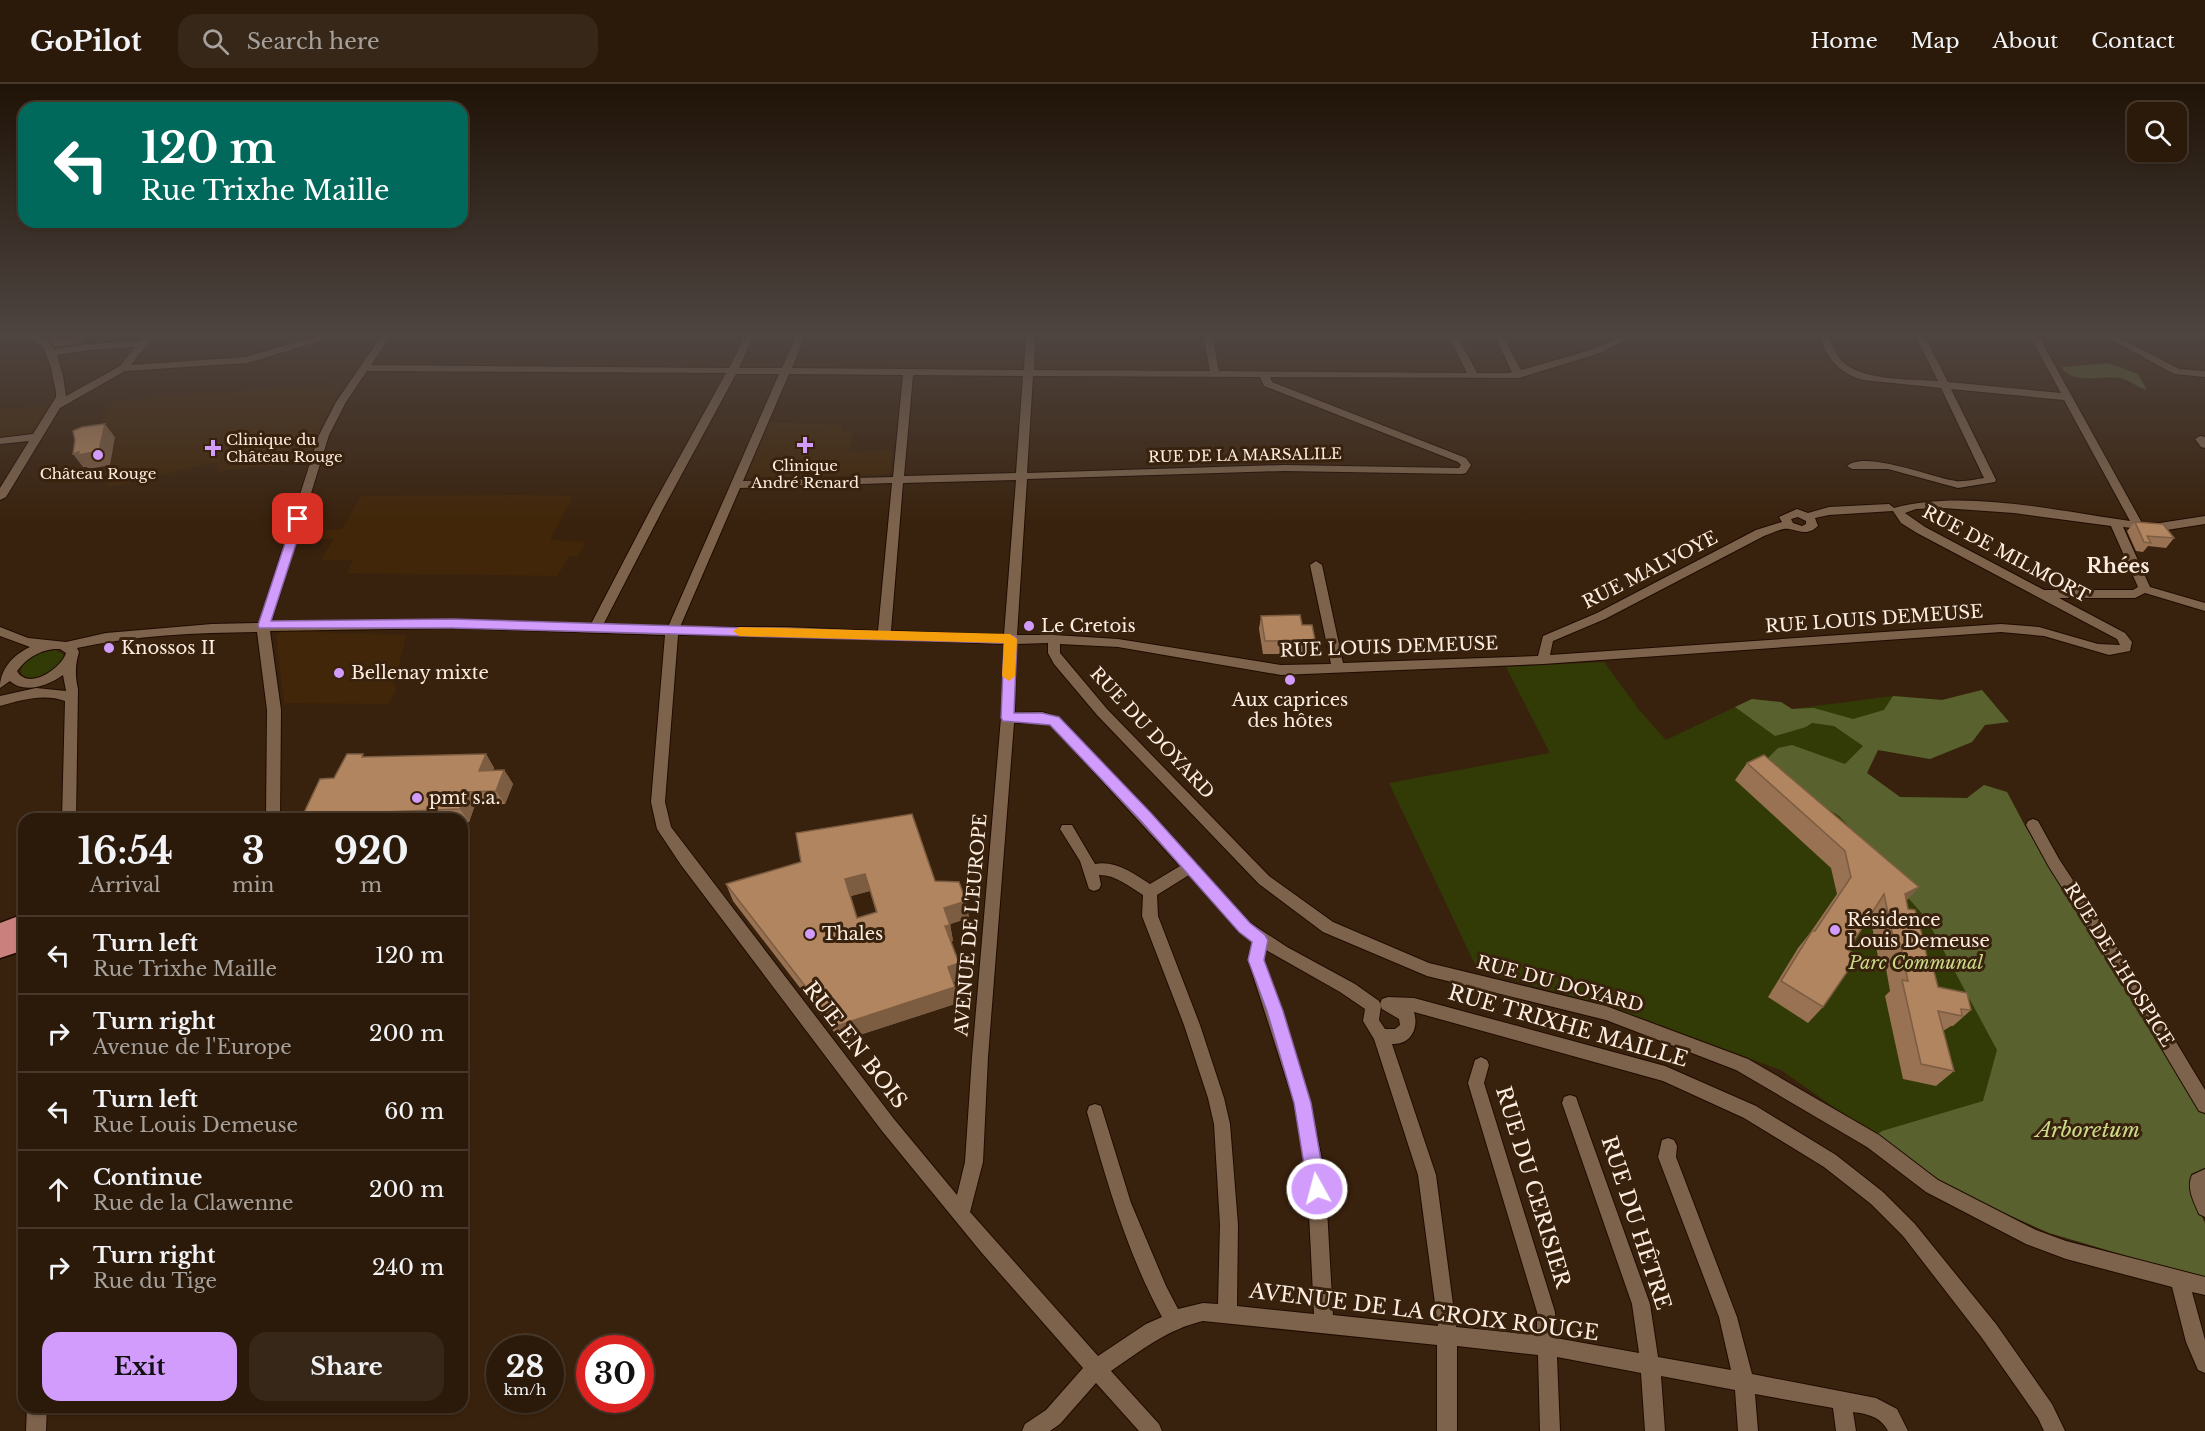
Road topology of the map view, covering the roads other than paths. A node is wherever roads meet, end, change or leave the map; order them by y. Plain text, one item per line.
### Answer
1 (2067, 397) edge
2 (60, 398) edge
3 (71, 398) edge
4 (346, 398) edge
5 (719, 398) edge
6 (774, 398) edge
7 (906, 398) edge
8 (1027, 398) edge
9 (1304, 398) edge
10 (1950, 398) edge
11 (58, 405) junction
12 (38, 437) junction
13 (2205, 440) edge
14 (0, 441) edge
15 (2205, 446) edge
16 (1852, 466) dead end
17 (1022, 475) junction
18 (898, 479) junction
19 (734, 485) junction
20 (0, 497) edge
21 (1889, 508) dead end
22 (2205, 520) edge
23 (2115, 523) junction
24 (2138, 526) junction
25 (1316, 565) dead end
26 (2144, 589) junction
27 (2044, 594) junction
28 (2205, 607) edge
29 (264, 625) junction
30 (596, 627) junction
31 (2001, 628) joint
32 (672, 631) junction
33 (0, 632) edge
34 (884, 636) junction
35 (0, 637) edge
36 (112, 637) junction
37 (1010, 639) junction
38 (1054, 639) junction
39 (48, 645) junction
40 (66, 646) junction
41 (1543, 660) junction
42 (70, 662) junction
43 (11, 666) edge
44 (1338, 668) junction
45 (0, 683) edge
46 (33, 683) junction
47 (0, 695) edge
48 (71, 698) junction
49 (0, 701) edge
50 (1008, 718) junction
51 (69, 813) edge
52 (273, 813) edge
53 (2033, 825) dead end
54 (1067, 829) dead end
55 (1190, 867) junction
56 (1150, 892) junction
57 (18, 925) edge
58 (0, 932) edge
59 (1260, 940) junction
60 (18, 943) edge
61 (0, 949) edge
62 (1380, 1005) junction
63 (1381, 1036) junction
64 (1481, 1065) dead end
65 (1570, 1103) dead end
66 (2205, 1105) edge
67 (1095, 1112) dead end
68 (1668, 1146) dead end
69 (2205, 1178) edge
70 (2205, 1208) edge
71 (961, 1213) junction
72 (2179, 1280) junction
73 (2205, 1286) edge
74 (1227, 1313) junction
75 (1174, 1320) junction
76 (1324, 1323) junction
77 (1448, 1335) junction
78 (1548, 1346) junction
79 (2205, 1363) edge
80 (1650, 1365) junction
81 (1095, 1370) junction
82 (1744, 1383) junction
83 (1841, 1399) junction
84 (37, 1413) edge
85 (1897, 1427) edge
86 (36, 1431) edge
87 (1032, 1431) edge
88 (1152, 1431) edge
89 (1447, 1431) edge
90 (1550, 1431) edge
91 (1654, 1431) edge
92 (1748, 1431) edge
93 (1846, 1431) edge
94 (2055, 1431) edge

1 - 24 street
2 - 11 street
3 - 11 street
4 - 29 street
5 - 30 street
6 - 19 street, RUE EN BOIS
7 - 18 street
8 - 17 street, AVENUE DE L'EUROPE
9 - 17 street, RUE DE LA MARSALILE
10 - 16 street
11 - 12 street
12 - 14 street
12 - 20 street
13 - 15 street
17 - 18 street
17 - 37 street, AVENUE DE L'EUROPE
18 - 19 street
18 - 34 street
19 - 32 street, RUE EN BOIS
21 - 41 street, RUE MALVOYE
22 - 24 street, RUE DE MILMORT
23 - 24 street, RUE DE MILMORT
23 - 26 street
23 - 27 street, RUE DE MILMORT
25 - 44 street
26 - 27 street
26 - 28 street
27 - 31 street, RUE DE MILMORT
29 - 30 street, RUE LOUIS DEMEUSE
29 - 36 street, RUE LOUIS DEMEUSE
29 - 52 street
30 - 32 street, RUE LOUIS DEMEUSE
31 - 41 street, RUE LOUIS DEMEUSE
32 - 34 street, RUE LOUIS DEMEUSE
32 - 71 street, RUE EN BOIS
33 - 39 street, RUE LOUIS DEMEUSE
34 - 37 street, RUE LOUIS DEMEUSE
35 - 43 street
36 - 40 street, RUE LOUIS DEMEUSE
36 - 42 street
37 - 38 street, RUE LOUIS DEMEUSE
37 - 50 street, AVENUE DE L'EUROPE
38 - 44 street, RUE LOUIS DEMEUSE
38 - 72 street, RUE DU DOYARD
39 - 40 street, RUE LOUIS DEMEUSE
39 - 43 street
40 - 42 street
41 - 44 street, RUE LOUIS DEMEUSE
42 - 46 street
42 - 48 street
43 - 45 street
43 - 46 street
46 - 47 street
46 - 48 street
48 - 49 street
48 - 51 street
50 - 55 street
50 - 71 street, AVENUE DE L'EUROPE
53 - 66 street, RUE DE L'HOSPICE
54 - 56 street
55 - 56 street
55 - 59 street
56 - 74 street
57 - 58 main road
59 - 62 street
59 - 76 street
60 - 61 main road
62 - 63 street
62 - 63 street
62 - 94 street, RUE TRIXHE MAILLE
63 - 77 street
64 - 78 street, RUE DU CERISIER
65 - 80 street, RUE DU HÊTRE
67 - 75 street
68 - 82 street
69 - 70 street
71 - 81 street, RUE EN BOIS
72 - 73 street, RUE DU DOYARD
72 - 79 street
74 - 75 street, AVENUE DE LA CROIX ROUGE
74 - 76 street, AVENUE DE LA CROIX ROUGE
75 - 81 street, AVENUE DE LA CROIX ROUGE
76 - 77 street, AVENUE DE LA CROIX ROUGE
77 - 78 street, AVENUE DE LA CROIX ROUGE
77 - 89 street
78 - 80 street, AVENUE DE LA CROIX ROUGE
78 - 90 street, RUE DU CERISIER
80 - 82 street, AVENUE DE LA CROIX ROUGE
80 - 91 street, RUE DU HÊTRE
81 - 87 street, AVENUE DE LA CROIX ROUGE
81 - 88 street, RUE EN BOIS
82 - 83 street, AVENUE DE LA CROIX ROUGE
82 - 92 street
83 - 85 street, AVENUE DE LA CROIX ROUGE
83 - 93 street
84 - 86 street

